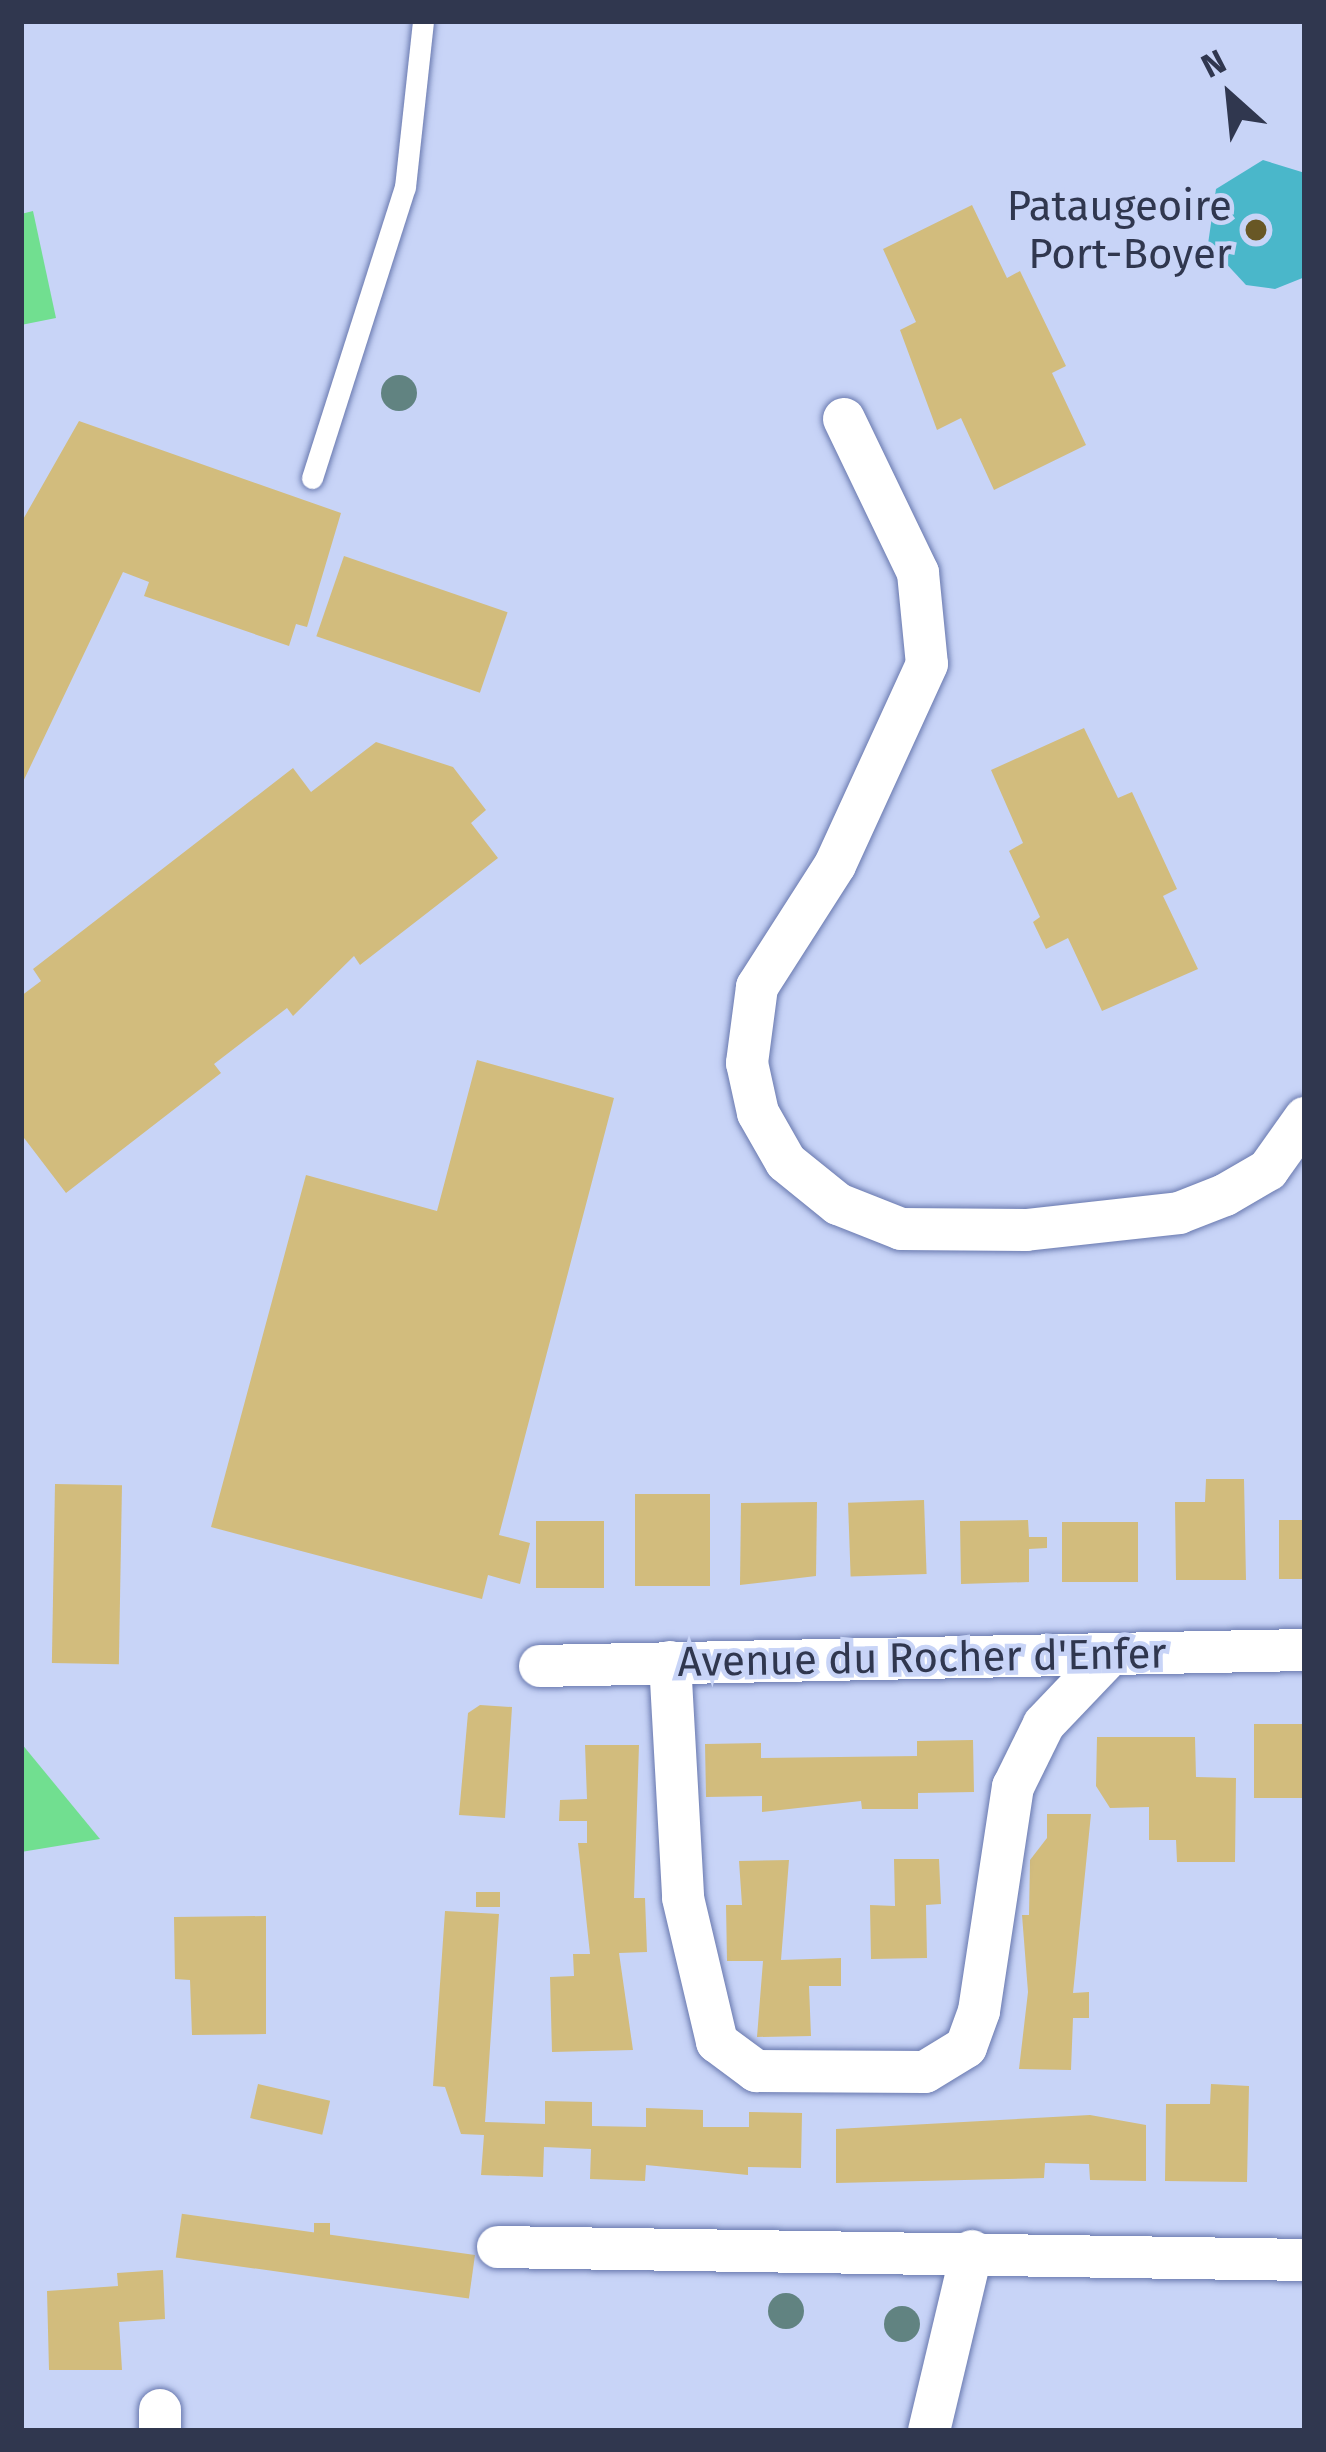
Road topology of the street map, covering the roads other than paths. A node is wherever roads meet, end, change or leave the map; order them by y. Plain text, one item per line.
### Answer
1 (423, 21) edge
2 (844, 419) dead end
3 (312, 478) dead end
4 (1305, 1118) edge
5 (1305, 1650) edge
6 (1108, 1657) junction
7 (670, 1662) junction
8 (540, 1666) dead end
9 (498, 2247) dead end
10 (972, 2252) junction
11 (1305, 2260) edge
12 (929, 2431) edge

1 - 3 lane
2 - 4 street
5 - 6 street, Avenue du Rocher d'Enfer
6 - 7 street, Avenue du Rocher d'Enfer
6 - 7 street
7 - 8 street, Avenue du Rocher d'Enfer
9 - 10 street
10 - 11 street
10 - 12 street

